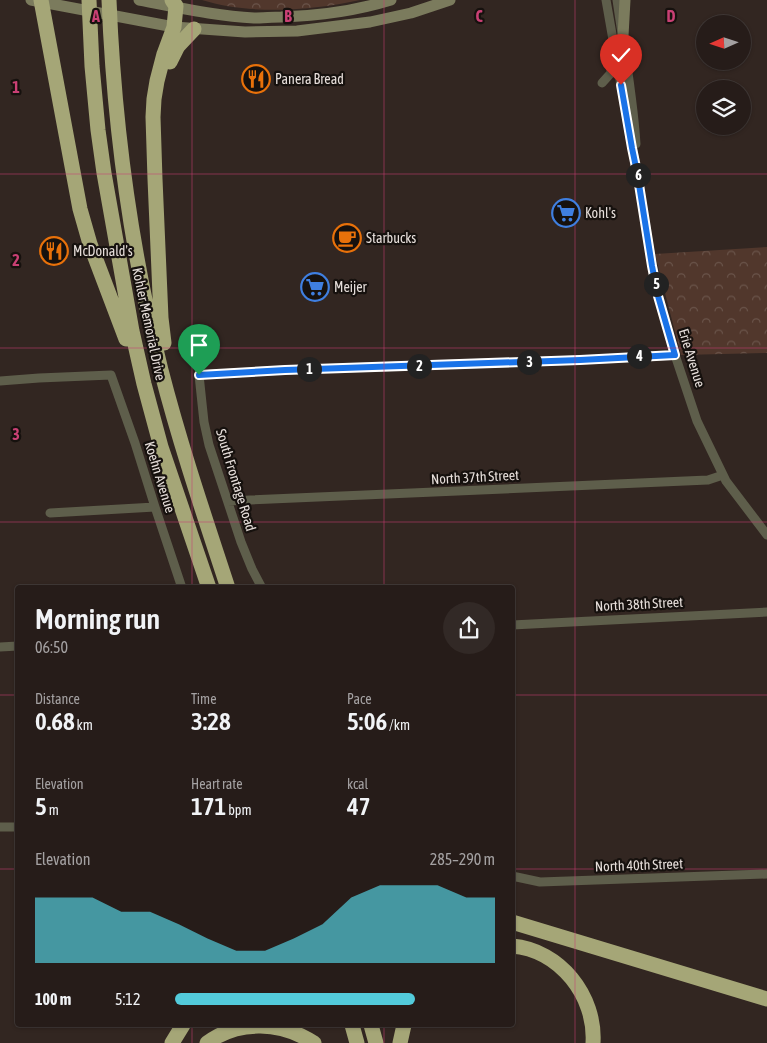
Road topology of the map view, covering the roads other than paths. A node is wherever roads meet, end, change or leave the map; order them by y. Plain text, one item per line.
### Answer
1 (88, 0) edge
2 (109, 0) edge
3 (139, 0) edge
4 (391, 0) edge
5 (450, 0) edge
6 (606, 0) edge
7 (617, 0) edge
8 (624, 0) edge
9 (38, 1) edge
10 (174, 3) edge
11 (607, 10) junction
12 (174, 27) junction
13 (194, 29) junction
14 (623, 36) junction
15 (602, 82) dead end
16 (637, 172) junction
17 (155, 179) junction
18 (675, 355) junction
19 (0, 381) edge
20 (144, 384) junction
21 (182, 448) junction
22 (723, 475) junction
23 (228, 502) junction
24 (155, 507) junction
25 (50, 513) dead end
26 (767, 535) edge
27 (181, 585) edge
28 (208, 585) edge
29 (227, 585) edge
30 (260, 585) edge
31 (767, 612) edge
32 (515, 625) edge
33 (15, 646) edge
34 (0, 647) edge
35 (0, 827) edge
36 (15, 827) edge
37 (767, 874) edge
38 (515, 877) edge
39 (515, 923) edge
40 (515, 947) edge
41 (767, 999) edge
42 (182, 1027) edge
43 (251, 1027) edge
44 (270, 1027) edge
45 (353, 1027) edge
46 (371, 1027) edge
47 (404, 1027) edge
48 (172, 1043) edge
49 (207, 1043) edge
50 (314, 1043) edge
51 (358, 1043) edge
52 (376, 1043) edge
53 (400, 1043) edge
54 (593, 1043) edge

1 - 20 highway, Kohler Memorial Drive
2 - 21 highway, Kohler Memorial Drive
3 - 10 main road
4 - 10 main road
5 - 13 main road
6 - 11 street, Erie Avenue
7 - 14 street, Erie Avenue
8 - 14 main road
9 - 12 main road
9 - 20 highway
10 - 12 highway
11 - 15 street
11 - 16 street, Erie Avenue
12 - 13 main road
12 - 17 highway
13 - 17 highway
14 - 16 street, Erie Avenue
16 - 18 street, Erie Avenue
17 - 21 highway
18 - 22 street, Erie Avenue
18 - 23 street, South Frontage Road
19 - 24 street, Koehn Avenue
20 - 28 highway, Kohler Memorial Drive
21 - 29 highway, Kohler Memorial Drive
22 - 23 street, North 37th Street
22 - 26 street, Erie Avenue
23 - 30 street, South Frontage Road
24 - 25 street
24 - 27 street, Koehn Avenue
31 - 32 street, North 38th Street
33 - 34 street
35 - 36 street
37 - 38 street, North 40th Street
39 - 41 highway
40 - 54 highway
42 - 48 highway
43 - 49 highway
44 - 50 highway
45 - 51 highway
46 - 52 highway
47 - 53 highway

